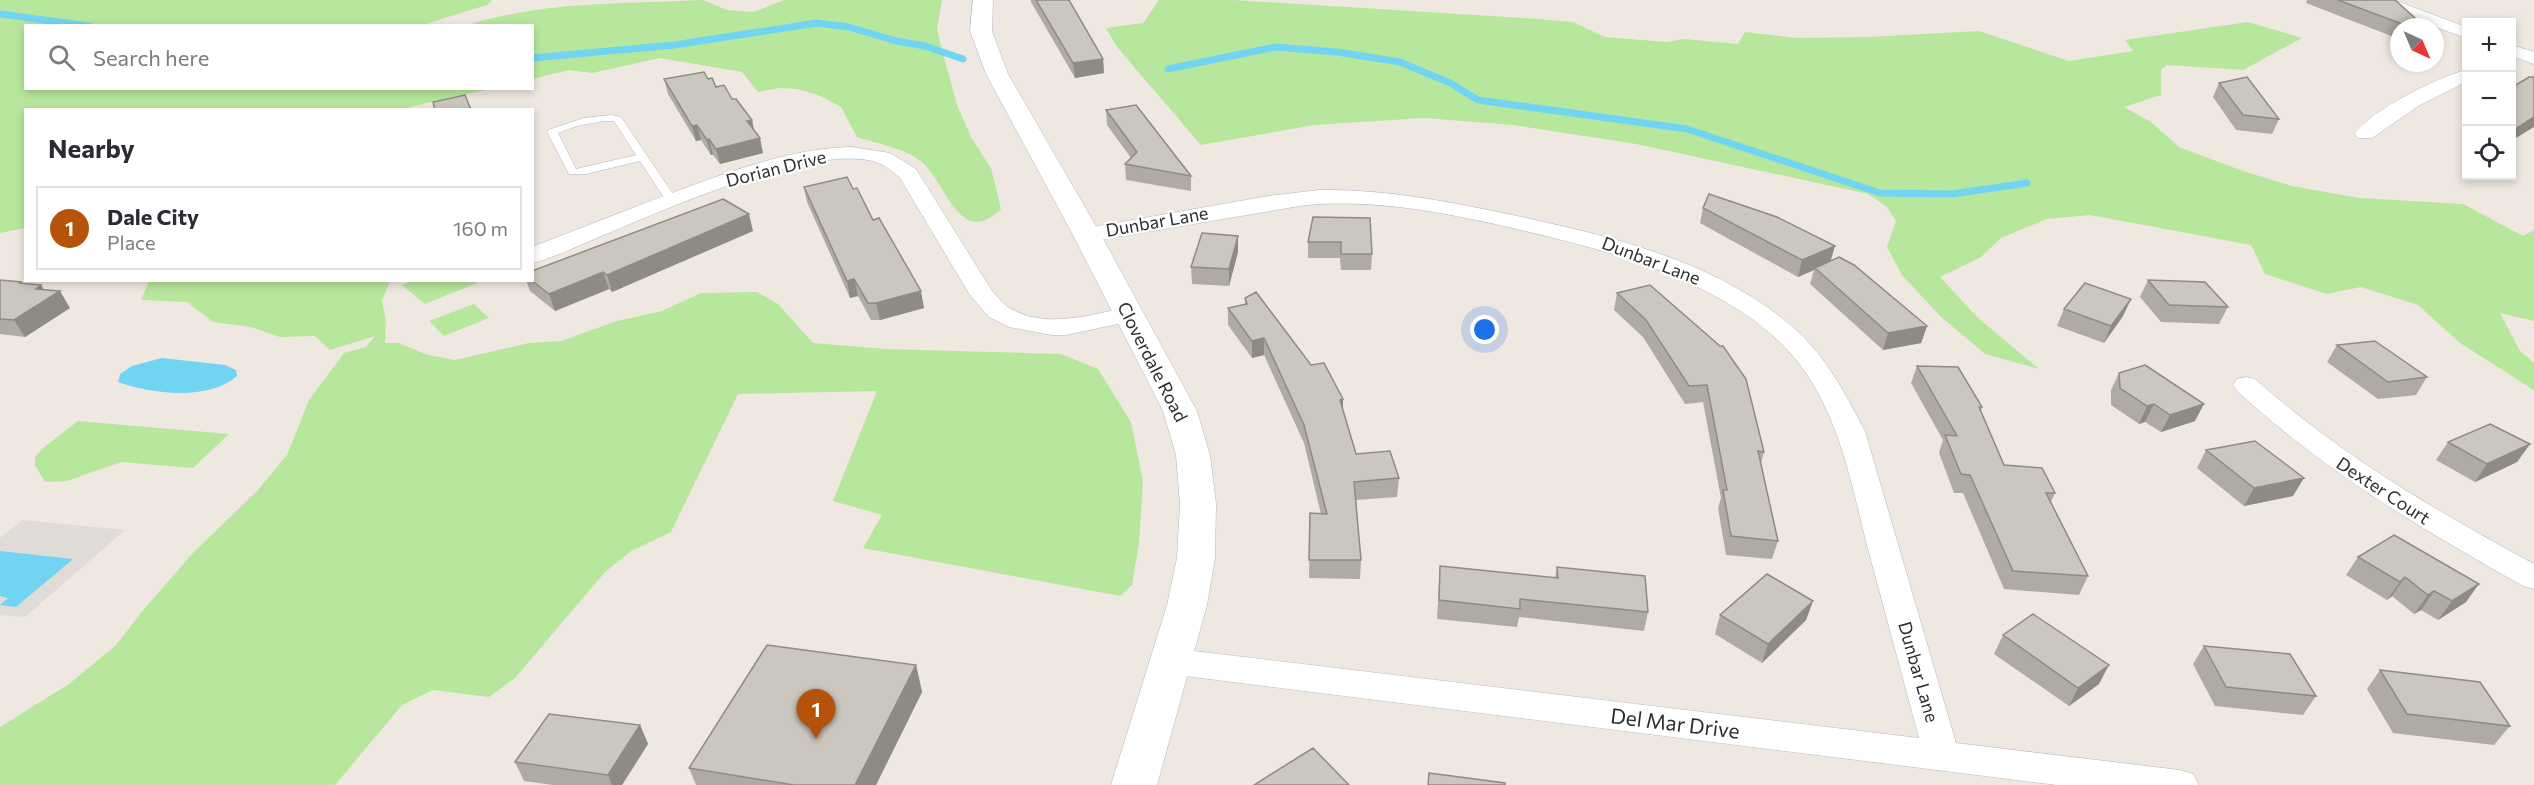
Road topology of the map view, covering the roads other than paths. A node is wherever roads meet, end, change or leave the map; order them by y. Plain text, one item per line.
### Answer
1 (983, 0) edge
2 (2379, 0) edge
3 (2462, 31) edge
4 (2516, 52) edge
5 (2532, 58) edge
6 (2516, 61) edge
7 (2462, 77) edge
8 (2365, 134) dead end
9 (642, 157) junction
10 (671, 200) junction
11 (1087, 235) junction
12 (534, 255) edge
13 (1128, 315) junction
14 (2246, 385) dead end
15 (2534, 578) edge
16 (1169, 661) junction
17 (1942, 757) junction
18 (1134, 785) edge
19 (2180, 785) edge

1 - 11 street, Cloverdale Road
2 - 3 street
4 - 5 street
5 - 6 street
7 - 8 street
9 - 9 lane
9 - 10 lane
10 - 12 street, Dorian Drive
10 - 13 street, Dorian Drive
11 - 13 street, Cloverdale Road
11 - 17 street, Dunbar Lane
13 - 16 street, Cloverdale Road
14 - 15 street, Dexter Court
16 - 17 street, Del Mar Drive
16 - 18 street, Cloverdale Road
17 - 19 street, Del Mar Drive

